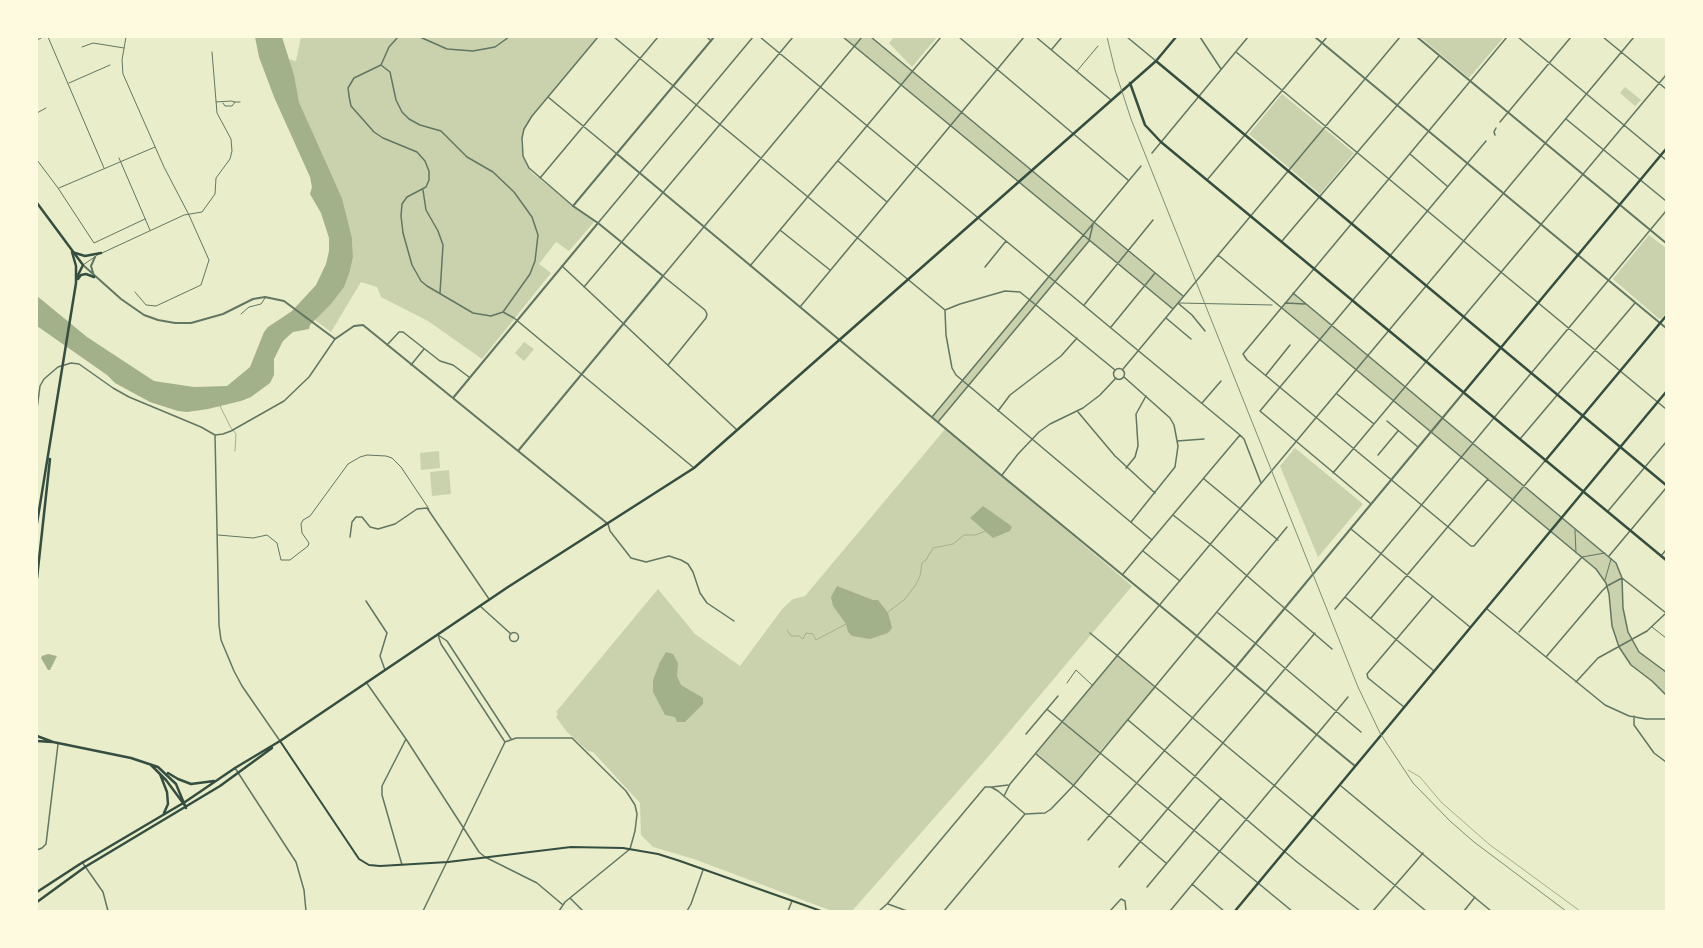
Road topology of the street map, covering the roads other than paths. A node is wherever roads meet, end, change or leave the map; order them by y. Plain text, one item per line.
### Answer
1 (43, 37) edge
2 (48, 37) edge
3 (126, 37) edge
4 (398, 37) edge
5 (420, 37) edge
6 (509, 37) edge
7 (598, 37) edge
8 (614, 37) edge
9 (658, 37) edge
10 (707, 37) edge
11 (714, 37) edge
12 (753, 37) edge
13 (760, 37) edge
14 (793, 37) edge
15 (842, 37) edge
16 (862, 37) edge
17 (871, 37) edge
18 (941, 37) edge
19 (959, 37) edge
20 (1024, 37) edge
21 (1036, 37) edge
22 (1062, 37) edge
23 (1127, 37) edge
24 (1176, 37) edge
25 (1200, 37) edge
26 (1247, 37) edge
27 (1315, 37) edge
28 (1327, 37) edge
29 (1400, 37) edge
30 (1417, 37) edge
31 (1507, 37) edge
32 (1518, 37) edge
33 (1571, 37) edge
34 (1602, 37) edge
35 (1634, 37) edge
36 (37, 40) edge
37 (711, 41) junction
38 (1322, 43) junction
39 (854, 46) junction
40 (1098, 46) dead end
41 (82, 47) dead end
42 (124, 48) junction
43 (1052, 50) junction
44 (212, 52) dead end
45 (1236, 52) junction
46 (1621, 52) junction
47 (779, 53) junction
48 (1439, 56) junction
49 (639, 58) junction
50 (1156, 61) junction
51 (1550, 63) junction
52 (110, 65) dead end
53 (381, 65) junction
54 (997, 69) junction
55 (1221, 70) junction
56 (912, 72) junction
57 (1077, 72) junction
58 (1666, 75) edge
59 (1365, 79) junction
60 (1470, 81) junction
61 (1130, 83) junction
62 (69, 84) junction
63 (1659, 84) junction
64 (901, 85) junction
65 (673, 86) junction
66 (820, 87) junction
67 (1282, 90) junction
68 (1666, 90) edge
69 (1586, 94) junction
70 (1199, 96) junction
71 (548, 97) junction
72 (1111, 100) junction
73 (216, 102) junction
74 (235, 102) junction
75 (240, 102) dead end
76 (223, 103) junction
77 (697, 106) junction
78 (1398, 106) junction
79 (46, 108) dead end
80 (962, 112) junction
81 (37, 113) edge
82 (1508, 113) junction
83 (1566, 119) junction
84 (1500, 122) dead end
85 (720, 124) junction
86 (1624, 125) junction
87 (867, 126) junction
88 (950, 126) junction
89 (1326, 126) junction
90 (583, 127) junction
91 (1496, 128) dead end
92 (1428, 131) junction
93 (1073, 134) junction
94 (1245, 134) junction
95 (1495, 135) dead end
96 (1486, 140) dead end
97 (1161, 142) junction
98 (1545, 143) junction
99 (155, 147) junction
100 (1666, 149) edge
101 (1604, 150) junction
102 (1152, 153) dead end
103 (1358, 153) junction
104 (616, 154) junction
105 (1410, 154) junction
106 (1661, 155) junction
107 (119, 158) dead end
108 (761, 158) junction
109 (37, 160) edge
110 (1666, 160) edge
111 (120, 161) junction
112 (838, 161) junction
113 (1466, 163) junction
114 (1141, 166) dead end
115 (916, 167) junction
116 (104, 168) junction
117 (1031, 170) junction
118 (1288, 171) junction
119 (639, 173) junction
120 (1583, 174) junction
121 (539, 178) junction
122 (1389, 179) junction
123 (1128, 180) junction
124 (1207, 180) junction
125 (1640, 180) junction
126 (1018, 182) junction
127 (1447, 186) junction
128 (58, 188) junction
129 (423, 190) junction
130 (663, 193) junction
131 (1504, 193) junction
132 (808, 197) junction
133 (1320, 198) junction
134 (1666, 201) edge
135 (887, 202) junction
136 (37, 204) edge
137 (1620, 205) junction
138 (573, 206) junction
139 (1427, 210) junction
140 (1666, 211) edge
141 (189, 215) junction
142 (1251, 216) junction
143 (978, 218) junction
144 (145, 219) junction
145 (1154, 220) dead end
146 (1094, 222) junction
147 (598, 223) junction
148 (1351, 223) junction
149 (1541, 224) junction
150 (704, 227) junction
151 (150, 230) junction
152 (780, 230) junction
153 (1650, 230) junction
154 (1082, 235) junction
155 (857, 238) junction
156 (1006, 241) junction
157 (1089, 241) junction
158 (1282, 241) junction
159 (1464, 241) junction
160 (622, 242) junction
161 (1666, 243) edge
162 (1128, 250) junction
163 (72, 252) junction
164 (101, 253) junction
165 (1218, 255) junction
166 (1389, 255) junction
167 (1578, 255) junction
168 (94, 257) junction
169 (1117, 263) junction
170 (83, 265) junction
171 (562, 266) junction
172 (750, 266) junction
173 (985, 267) dead end
174 (1314, 268) junction
175 (830, 271) junction
176 (1501, 272) junction
177 (1155, 273) junction
178 (663, 276) junction
179 (1048, 276) junction
180 (94, 277) junction
181 (908, 280) junction
182 (1608, 280) junction
183 (1055, 282) junction
184 (76, 283) junction
185 (584, 286) junction
186 (1145, 286) junction
187 (1426, 286) junction
188 (135, 292) dead end
189 (1293, 293) junction
190 (440, 294) junction
191 (1183, 296) junction
192 (265, 297) junction
193 (1030, 299) junction
194 (1352, 300) junction
195 (1635, 302) junction
196 (1178, 303) junction
197 (1285, 303) junction
198 (1538, 303) junction
199 (1036, 304) junction
200 (1305, 304) junction
201 (1084, 305) junction
202 (1272, 306) dead end
203 (800, 307) junction
204 (1281, 307) junction
205 (1173, 309) junction
206 (945, 310) junction
207 (503, 312) junction
208 (241, 314) dead end
209 (1666, 316) edge
210 (1464, 317) junction
211 (1166, 318) junction
212 (517, 322) junction
213 (1660, 323) junction
214 (624, 324) junction
215 (1331, 325) junction
216 (1110, 328) junction
217 (1568, 328) junction
218 (1666, 328) edge
219 (1389, 330) junction
220 (1205, 331) dead end
221 (1076, 338) junction
222 (1320, 338) junction
223 (335, 339) junction
224 (1191, 339) dead end
225 (840, 340) junction
226 (387, 345) junction
227 (1290, 346) dead end
228 (1500, 348) junction
229 (424, 349) junction
230 (1595, 350) junction
231 (1139, 351) junction
232 (1368, 356) junction
233 (1427, 361) junction
234 (411, 365) junction
235 (668, 365) junction
236 (1123, 369) junction
237 (1115, 370) junction
238 (1356, 370) junction
239 (1620, 371) junction
240 (1531, 373) junction
241 (581, 375) junction
242 (1266, 375) junction
243 (469, 377) junction
244 (1124, 377) junction
245 (1116, 378) junction
246 (962, 381) junction
247 (1221, 381) dead end
248 (968, 386) junction
249 (1280, 386) junction
250 (1405, 387) junction
251 (1464, 392) junction
252 (1666, 392) edge
253 (1337, 393) junction
254 (1557, 395) junction
255 (1146, 396) junction
256 (453, 398) junction
257 (1394, 401) junction
258 (1658, 402) junction
259 (1202, 403) junction
260 (37, 409) edge
261 (1666, 409) edge
262 (998, 411) junction
263 (1078, 411) junction
264 (1582, 416) junction
265 (932, 417) junction
266 (1316, 417) junction
267 (1494, 417) junction
268 (1442, 418) junction
269 (1386, 421) dead end
270 (938, 422) junction
271 (1374, 424) junction
272 (737, 430) junction
273 (1398, 431) junction
274 (1431, 431) junction
275 (215, 435) junction
276 (1240, 435) junction
277 (52, 436) junction
278 (1031, 439) junction
279 (1204, 439) dead end
280 (1520, 439) junction
281 (1177, 441) junction
282 (1296, 442) junction
283 (1666, 442) edge
284 (1472, 443) junction
285 (1418, 447) junction
286 (1620, 447) junction
287 (1354, 449) junction
288 (518, 451) junction
289 (1378, 455) dead end
290 (1462, 456) junction
291 (1545, 461) junction
292 (1644, 467) junction
293 (694, 468) junction
294 (1126, 468) junction
295 (1333, 473) junction
296 (1002, 475) junction
297 (1203, 479) junction
298 (1488, 479) junction
299 (1391, 480) junction
300 (1261, 483) junction
301 (1524, 486) junction
302 (1666, 487) edge
303 (1583, 491) junction
304 (1155, 493) junction
305 (1513, 500) junction
306 (1370, 504) junction
307 (1421, 504) junction
308 (1241, 508) junction
309 (429, 509) junction
310 (1608, 512) junction
311 (1173, 515) junction
312 (1562, 518) junction
313 (1131, 522) junction
314 (37, 523) edge
315 (608, 524) junction
316 (1287, 527) dead end
317 (1448, 527) junction
318 (1351, 528) junction
319 (1574, 528) junction
320 (1630, 531) junction
321 (1550, 532) junction
322 (218, 535) junction
323 (350, 537) dead end
324 (1152, 540) junction
325 (1278, 540) junction
326 (1210, 544) junction
327 (1666, 550) edge
328 (1143, 551) junction
329 (1381, 553) junction
330 (1576, 553) junction
331 (1605, 554) junction
332 (1609, 556) junction
333 (1661, 556) junction
334 (1582, 557) junction
335 (1611, 558) junction
336 (1666, 560) edge
337 (1123, 574) junction
338 (1407, 575) junction
339 (1248, 576) junction
340 (37, 578) edge
341 (1622, 578) junction
342 (1180, 581) junction
343 (1605, 581) junction
344 (1606, 586) junction
345 (1433, 596) junction
346 (1345, 597) junction
347 (490, 600) junction
348 (366, 601) dead end
349 (1160, 604) junction
350 (480, 606) junction
351 (1285, 607) junction
352 (1486, 608) junction
353 (1335, 609) dead end
354 (1218, 613) junction
355 (1666, 613) edge
356 (1371, 618) junction
357 (734, 621) dead end
358 (1470, 627) junction
359 (1652, 627) junction
360 (1090, 633) dead end
361 (1315, 633) junction
362 (1518, 633) junction
363 (510, 634) junction
364 (438, 635) junction
365 (1199, 636) junction
366 (1666, 638) edge
367 (1397, 640) junction
368 (1632, 640) junction
369 (1256, 643) junction
370 (1619, 647) junction
371 (1332, 649) dead end
372 (1118, 655) junction
373 (1546, 658) junction
374 (1236, 667) junction
375 (1286, 668) junction
376 (385, 670) junction
377 (1434, 671) junction
378 (1666, 672) edge
379 (366, 682) junction
380 (1576, 682) junction
381 (1067, 683) dead end
382 (1093, 685) junction
383 (1156, 688) junction
384 (1266, 692) junction
385 (1666, 695) edge
386 (1058, 696) dead end
387 (1348, 697) dead end
388 (1404, 707) junction
389 (1048, 710) junction
390 (1336, 711) junction
391 (1634, 716) junction
392 (1192, 718) junction
393 (1128, 719) junction
394 (1666, 719) edge
395 (1062, 722) junction
396 (1361, 732) dead end
397 (1026, 734) dead end
398 (1317, 734) junction
399 (37, 736) edge
400 (406, 738) junction
401 (511, 739) junction
402 (37, 741) edge
403 (280, 741) junction
404 (53, 742) junction
405 (505, 742) junction
406 (58, 743) junction
407 (1223, 743) junction
408 (1164, 751) junction
409 (1099, 752) junction
410 (1036, 754) junction
411 (1666, 762) edge
412 (1355, 766) junction
413 (235, 768) junction
414 (159, 770) junction
415 (239, 774) junction
416 (1195, 776) junction
417 (218, 780) junction
418 (1010, 784) junction
419 (1137, 784) junction
420 (1339, 784) junction
421 (1073, 786) junction
422 (1273, 786) junction
423 (991, 787) junction
424 (1004, 796) junction
425 (1221, 798) junction
426 (183, 803) junction
427 (186, 808) junction
428 (1168, 809) junction
429 (164, 813) junction
430 (1025, 814) junction
431 (1109, 816) junction
432 (1313, 817) junction
433 (1246, 819) junction
434 (464, 826) junction
435 (1194, 830) junction
436 (1088, 840) dead end
437 (1140, 842) junction
438 (630, 849) junction
439 (37, 850) edge
440 (1284, 851) junction
441 (1219, 852) junction
442 (1423, 853) junction
443 (485, 858) junction
444 (82, 862) junction
445 (448, 862) junction
446 (1166, 863) junction
447 (402, 865) junction
448 (85, 867) junction
449 (1119, 867) dead end
450 (704, 869) junction
451 (1257, 883) junction
452 (1192, 884) junction
453 (1395, 885) junction
454 (1147, 887) dead end
455 (37, 892) edge
456 (570, 898) junction
457 (1475, 898) junction
458 (792, 901) junction
459 (37, 902) edge
460 (887, 904) junction
461 (563, 905) junction
462 (108, 911) edge
463 (306, 911) edge
464 (423, 911) edge
465 (559, 911) edge
466 (583, 911) edge
467 (687, 911) edge
468 (788, 911) edge
469 (821, 911) edge
470 (879, 911) edge
471 (907, 911) edge
472 (944, 911) edge
473 (1110, 911) edge
474 (1126, 911) edge
475 (1170, 911) edge
476 (1224, 911) edge
477 (1234, 911) edge
478 (1292, 911) edge
479 (1360, 911) edge
480 (1373, 911) edge
481 (1426, 911) edge
482 (1464, 911) edge
483 (1491, 911) edge

1 - 36 street
2 - 62 street
3 - 42 street
4 - 53 street
5 - 6 street
7 - 71 street
8 - 49 street
9 - 49 street
10 - 37 street
11 - 37 street
12 - 77 street
13 - 47 street
14 - 47 street
15 - 39 street
16 - 39 street
17 - 56 street
18 - 56 street
19 - 54 street
20 - 54 street
21 - 43 street
22 - 43 street
23 - 50 street
24 - 50 main road
25 - 55 street
26 - 45 street
27 - 38 street
28 - 38 street
29 - 59 street
30 - 48 street
31 - 60 street
32 - 51 street
33 - 51 street
34 - 46 street
35 - 46 street
37 - 65 street
38 - 59 street
38 - 67 street
39 - 64 street
39 - 66 street
40 - 57 street
41 - 42 street
42 - 99 street
43 - 57 street
44 - 73 street
45 - 55 street
45 - 67 street
46 - 63 street
46 - 69 street
47 - 66 street
47 - 85 street
48 - 60 street
48 - 78 street
49 - 65 street
49 - 90 street
50 - 61 main road
50 - 70 main road
51 - 69 street
51 - 82 street
52 - 62 street
53 - 129 street
53 - 207 street
54 - 80 street
54 - 93 street
55 - 70 street
56 - 64 street
56 - 80 street
57 - 72 street
58 - 63 street
59 - 78 street
59 - 89 street
60 - 82 street
60 - 92 street
61 - 72 main road
61 - 97 main road
62 - 116 street
63 - 68 street
63 - 86 street
64 - 87 street
64 - 88 street
65 - 77 street
65 - 104 street
66 - 87 street
66 - 108 street
67 - 89 street
67 - 94 street
69 - 83 street
69 - 86 street
70 - 94 main road
70 - 97 street
71 - 90 street
71 - 121 street
72 - 93 main road
73 - 76 street
73 - 141 street
74 - 75 street
74 - 76 street
74 - 76 street
77 - 85 street
77 - 119 street
78 - 92 street
78 - 103 street
79 - 81 street
80 - 88 street
80 - 117 street
82 - 84 street
82 - 98 street
83 - 98 street
83 - 101 street
85 - 108 street
85 - 130 street
86 - 101 street
86 - 106 street
87 - 112 street
87 - 115 street
88 - 115 street
88 - 126 street
89 - 103 street
89 - 118 street
90 - 104 street
90 - 121 street
91 - 95 street
92 - 105 street
92 - 113 street
93 - 117 main road
93 - 123 street
94 - 118 main road
94 - 124 street
96 - 113 street
97 - 102 street
97 - 124 main road
98 - 120 street
98 - 131 street
99 - 111 street
99 - 141 street
100 - 106 main road
101 - 120 street
101 - 125 street
103 - 122 street
103 - 133 street
104 - 119 street
104 - 138 street
105 - 122 street
105 - 127 street
106 - 110 street
106 - 125 main road
107 - 111 street
108 - 132 street
108 - 150 street
109 - 128 street
111 - 116 street
111 - 144 street
112 - 132 street
112 - 135 street
113 - 127 street
113 - 131 street
114 - 123 street
115 - 135 street
115 - 143 street
116 - 128 street
117 - 126 main road
117 - 146 street
118 - 133 main road
118 - 142 street
119 - 130 street
119 - 147 street
120 - 137 street
120 - 149 street
121 - 138 street
122 - 139 street
122 - 148 street
123 - 146 street
124 - 142 main road
125 - 134 street
125 - 137 main road
126 - 143 main road
126 - 154 street
127 - 139 street
128 - 144 street
129 - 190 street
129 - 190 street
130 - 150 street
130 - 160 street
131 - 149 street
131 - 159 street
132 - 152 street
132 - 155 street
133 - 148 main road
133 - 158 street
135 - 155 street
136 - 163 main road
137 - 153 street
137 - 167 main road
138 - 147 street
139 - 159 street
139 - 166 street
140 - 153 street
141 - 151 street
141 - 188 street
142 - 158 main road
142 - 165 street
143 - 156 street
143 - 181 main road
144 - 151 street
145 - 162 street
146 - 154 street
146 - 157 street
146 - 162 street
147 - 160 street
147 - 171 street
148 - 166 main road
148 - 174 street
149 - 167 street
149 - 176 street
150 - 172 street
150 - 178 street
151 - 164 street
152 - 172 street
152 - 175 street
153 - 161 street
153 - 182 street
154 - 157 street
154 - 179 street
155 - 175 street
155 - 181 street
156 - 173 street
156 - 179 street
157 - 169 street
157 - 183 street
158 - 174 main road
159 - 176 street
159 - 187 street
160 - 178 street
160 - 185 street
162 - 169 street
162 - 177 street
163 - 164 main road
163 - 170 main road
163 - 184 main road
164 - 168 street
165 - 191 street
165 - 204 street
166 - 187 main road
166 - 194 street
167 - 182 street
167 - 198 main road
168 - 170 street
168 - 180 street
169 - 186 street
169 - 201 street
170 - 180 street
170 - 184 main road
171 - 185 street
171 - 212 street
172 - 203 street
174 - 189 street
174 - 194 main road
175 - 203 street
176 - 198 street
176 - 210 street
177 - 186 street
177 - 191 street
178 - 214 street
178 - 235 street
179 - 183 street
179 - 193 street
180 - 184 main road
180 - 192 street
181 - 206 street
181 - 225 main road
182 - 195 street
182 - 217 street
183 - 199 street
183 - 201 street
184 - 277 main road
185 - 214 street
186 - 205 street
186 - 216 street
187 - 210 main road
187 - 219 street
189 - 197 street
189 - 200 street
190 - 207 street
191 - 196 street
192 - 208 street
192 - 223 street
193 - 199 street
193 - 206 street
193 - 246 street
194 - 215 street
194 - 219 main road
195 - 213 street
195 - 230 street
196 - 202 street
196 - 205 street
196 - 220 street
197 - 200 street
197 - 204 street
198 - 217 street
198 - 228 main road
199 - 221 street
199 - 248 street
200 - 215 street
201 - 216 street
203 - 225 street
204 - 222 street
204 - 242 street
205 - 211 street
206 - 246 street
207 - 212 street
209 - 213 main road
210 - 228 main road
210 - 233 street
211 - 224 street
211 - 231 street
212 - 241 street
212 - 243 street
213 - 218 street
213 - 239 main road
214 - 235 street
214 - 241 street
215 - 222 street
215 - 232 street
216 - 231 street
217 - 230 street
217 - 240 street
219 - 232 street
219 - 233 main road
221 - 237 street
221 - 262 street
222 - 238 street
222 - 249 street
223 - 226 street
223 - 275 street
225 - 265 street
225 - 272 main road
226 - 229 street
226 - 234 street
227 - 242 street
228 - 240 main road
228 - 251 main road
229 - 234 street
229 - 243 street
230 - 239 street
230 - 254 street
231 - 236 street
231 - 259 street
232 - 238 street
232 - 250 street
233 - 250 street
233 - 251 main road
234 - 256 street
235 - 272 street
236 - 237 street
236 - 244 street
237 - 245 street
238 - 253 street
238 - 257 street
239 - 258 street
239 - 264 main road
240 - 254 main road
240 - 267 street
241 - 288 street
241 - 293 street
242 - 249 street
243 - 256 street
244 - 245 street
244 - 255 street
245 - 263 street
246 - 248 street
246 - 265 street
247 - 259 street
248 - 262 street
248 - 270 street
249 - 266 street
249 - 282 street
250 - 257 street
250 - 268 street
251 - 267 main road
251 - 268 street
252 - 258 main road
253 - 266 street
253 - 271 street
254 - 264 main road
254 - 280 street
255 - 281 street
255 - 294 street
256 - 288 street
257 - 271 street
257 - 274 street
258 - 261 street
258 - 286 main road
259 - 276 street
260 - 275 street
262 - 278 street
263 - 278 street
263 - 294 street
264 - 286 main road
264 - 291 main road
265 - 270 street
266 - 282 street
266 - 287 street
267 - 280 main road
267 - 284 street
268 - 274 street
268 - 284 street
269 - 273 street
270 - 296 street
271 - 287 street
272 - 293 main road
273 - 285 street
273 - 289 street
274 - 285 street
274 - 290 street
275 - 322 street
276 - 297 street
276 - 300 street
277 - 314 main road
277 - 340 main road
278 - 296 street
278 - 313 street
279 - 281 street
280 - 291 main road
281 - 304 street
282 - 295 street
282 - 300 street
283 - 292 street
284 - 290 street
284 - 301 street
285 - 299 street
286 - 292 main road
286 - 303 main road
287 - 295 street
287 - 299 street
288 - 315 street
290 - 298 street
290 - 307 street
291 - 301 street
291 - 303 main road
292 - 302 main road
292 - 310 street
293 - 315 main road
294 - 304 street
295 - 306 street
296 - 337 street
297 - 308 street
297 - 311 street
298 - 305 street
298 - 317 street
299 - 306 street
299 - 307 street
300 - 308 street
301 - 305 street
301 - 312 street
302 - 320 street
303 - 310 main road
303 - 312 main road
304 - 313 street
305 - 317 street
305 - 321 street
306 - 318 street
307 - 317 street
307 - 329 street
308 - 325 street
308 - 326 street
309 - 322 street
309 - 323 street
309 - 347 street
310 - 320 main road
311 - 324 street
311 - 326 street
312 - 319 street
312 - 321 main road
313 - 324 street
315 - 347 main road
315 - 357 street
316 - 325 street
317 - 338 street
318 - 329 street
318 - 351 street
319 - 330 street
319 - 331 street
320 - 332 street
320 - 333 main road
321 - 330 street
321 - 352 main road
322 - 403 street
324 - 328 street
325 - 339 street
326 - 339 street
326 - 342 street
327 - 333 street
328 - 337 street
328 - 342 street
329 - 338 street
329 - 346 street
330 - 334 street
331 - 332 street
331 - 334 street
332 - 335 street
333 - 336 main road
334 - 343 street
334 - 362 street
335 - 341 street
335 - 343 street
337 - 349 street
338 - 345 street
338 - 356 street
339 - 351 street
339 - 354 street
341 - 344 street
341 - 355 street
341 - 368 street
342 - 349 street
343 - 344 street
344 - 370 street
344 - 373 street
345 - 358 street
345 - 367 street
346 - 353 street
346 - 356 street
347 - 350 main road
348 - 376 street
349 - 365 street
349 - 372 street
350 - 363 street
350 - 364 main road
351 - 361 street
351 - 369 street
352 - 358 main road
352 - 362 street
354 - 365 street
354 - 369 street
355 - 359 street
356 - 367 street
358 - 377 main road
359 - 366 street
359 - 368 street
360 - 372 street
361 - 371 street
361 - 375 street
362 - 373 street
363 - 363 street
364 - 376 main road
364 - 401 street
364 - 405 street
365 - 374 street
365 - 383 street
367 - 377 street
367 - 388 street
368 - 370 street
368 - 378 street
369 - 374 street
369 - 375 street
370 - 380 street
370 - 385 street
372 - 382 street
372 - 383 street
373 - 380 street
374 - 384 street
374 - 392 street
375 - 384 street
375 - 390 street
376 - 379 main road
377 - 388 main road
379 - 400 street
379 - 403 main road
380 - 391 street
381 - 382 street
382 - 395 street
383 - 392 street
383 - 393 street
384 - 398 street
384 - 407 street
386 - 389 street
387 - 390 street
388 - 412 main road
389 - 395 street
389 - 397 street
390 - 396 street
390 - 398 street
391 - 394 street
391 - 411 street
392 - 407 street
392 - 408 street
393 - 408 street
393 - 409 street
395 - 409 street
395 - 410 street
398 - 412 street
398 - 422 street
399 - 404 main road
400 - 434 street
400 - 447 street
401 - 405 street
401 - 438 street
402 - 404 main road
403 - 413 main road
403 - 415 main road
403 - 447 main road
404 - 406 main road
405 - 434 street
406 - 414 main road
406 - 439 street
407 - 416 street
407 - 422 street
408 - 416 street
408 - 419 street
409 - 419 street
409 - 421 street
410 - 418 street
410 - 421 street
412 - 420 main road
413 - 415 street
413 - 417 main road
414 - 417 main road
414 - 426 main road
414 - 426 main road
414 - 429 main road
415 - 427 main road
415 - 463 street
416 - 425 street
416 - 428 street
417 - 426 main road
418 - 423 street
418 - 424 street
419 - 428 street
419 - 431 street
420 - 432 main road
420 - 442 street
421 - 430 street
421 - 431 street
422 - 432 street
422 - 433 street
423 - 424 street
423 - 460 street
424 - 430 street
425 - 433 street
425 - 435 street
426 - 427 main road
426 - 429 main road
427 - 448 main road
428 - 435 street
428 - 437 street
429 - 444 main road
430 - 472 street
431 - 436 street
431 - 437 street
432 - 440 main road
432 - 453 street
433 - 440 street
433 - 441 street
434 - 443 street
434 - 445 street
435 - 441 street
435 - 446 street
437 - 446 street
437 - 449 street
438 - 443 main road
438 - 450 main road
438 - 456 street
440 - 451 main road
440 - 479 street
441 - 451 street
441 - 452 street
442 - 453 street
442 - 457 street
443 - 445 main road
443 - 461 street
444 - 448 street
444 - 455 main road
445 - 447 main road
445 - 464 street
446 - 454 street
448 - 459 main road
448 - 462 street
450 - 458 main road
450 - 467 street
451 - 477 main road
451 - 478 street
452 - 475 street
452 - 476 street
453 - 480 street
453 - 481 street
456 - 461 street
456 - 466 street
457 - 482 street
457 - 483 street
458 - 468 street
458 - 469 main road
460 - 470 street
460 - 471 street
461 - 465 street
473 - 474 street

